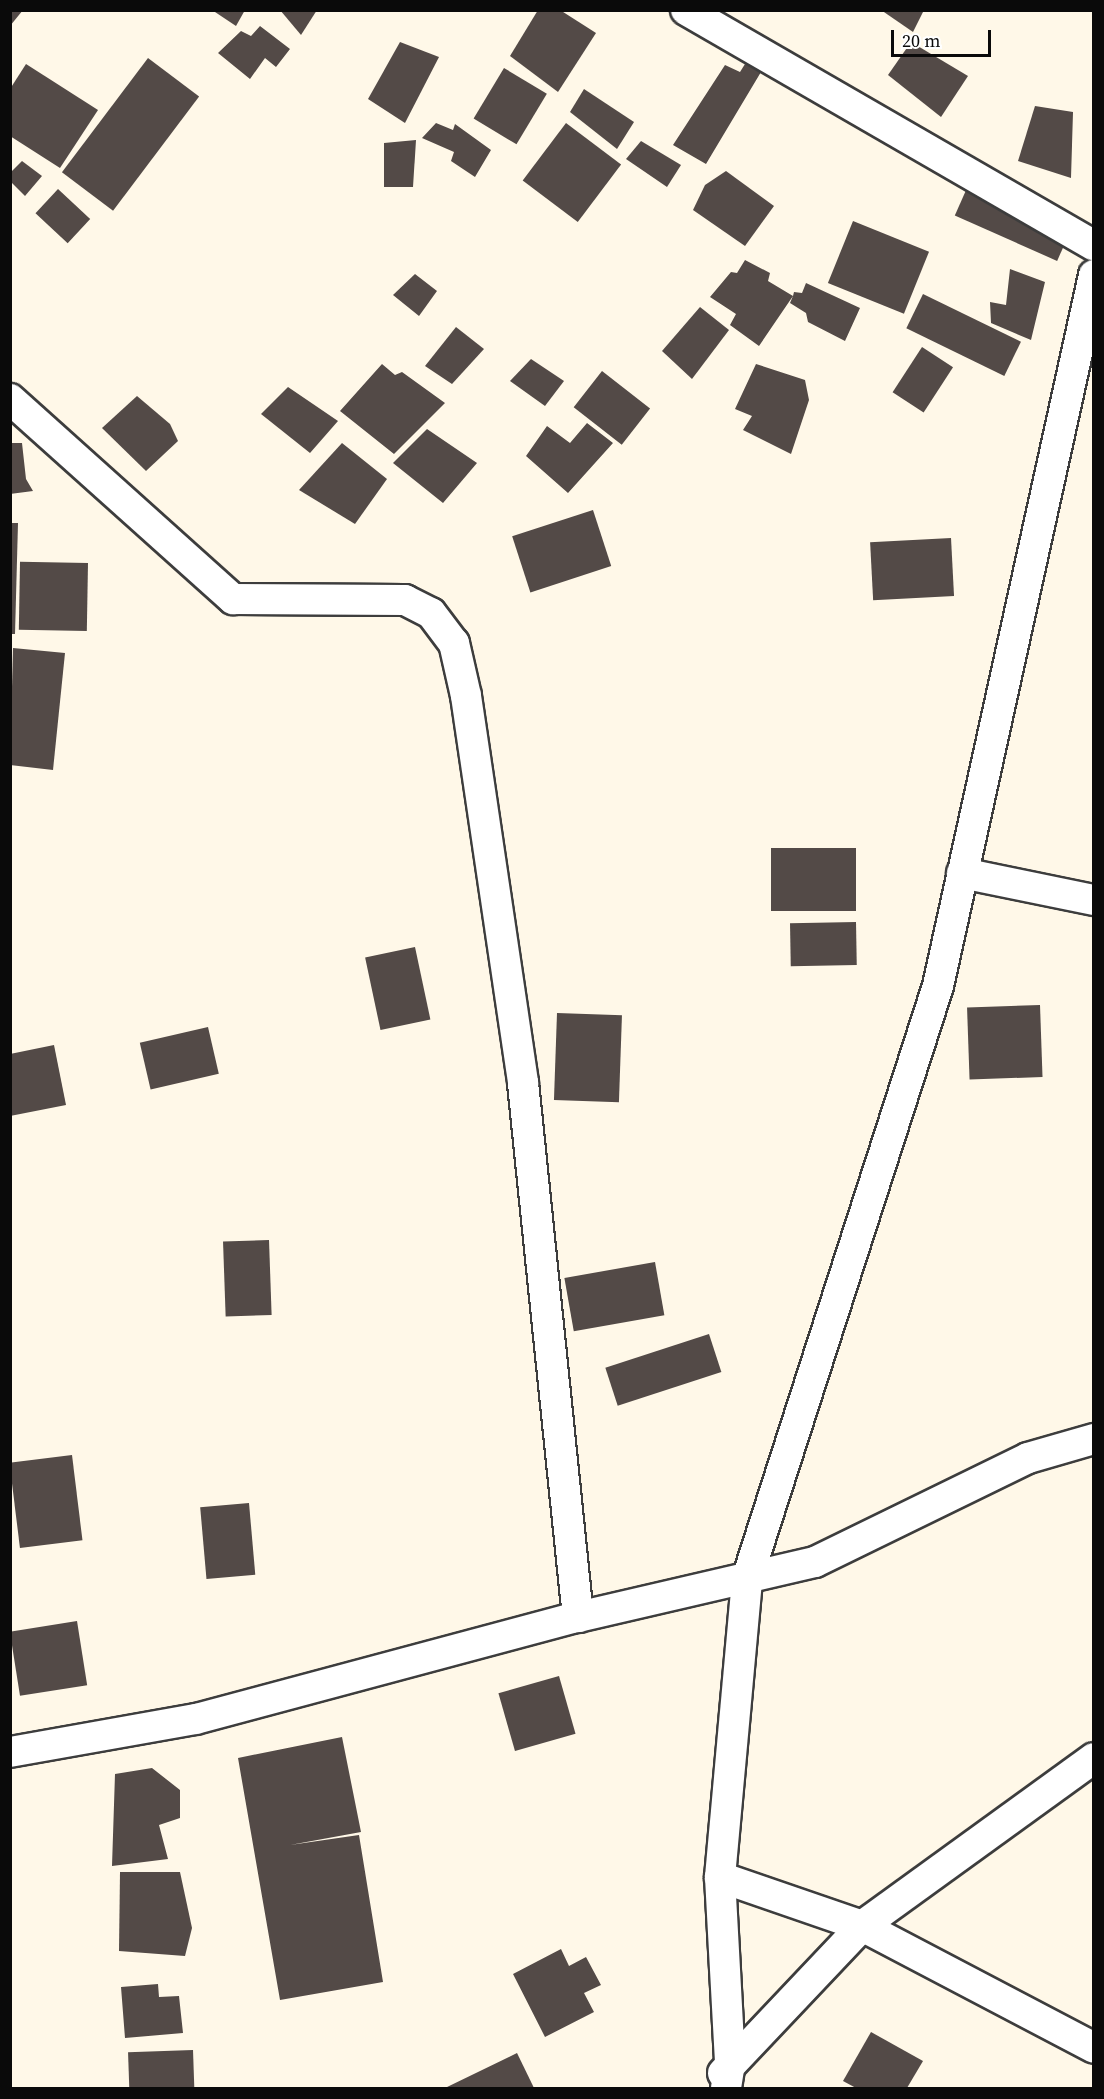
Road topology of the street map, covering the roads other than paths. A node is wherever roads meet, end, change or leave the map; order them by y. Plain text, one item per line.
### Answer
1 (686, 10) edge
2 (1094, 246) edge
3 (1094, 275) edge
4 (10, 399) edge
5 (962, 873) junction
6 (1094, 900) edge
7 (1094, 1439) edge
8 (747, 1579) junction
9 (578, 1617) junction
10 (10, 1752) edge
11 (1094, 1758) edge
12 (720, 1877) junction
13 (862, 1926) junction
14 (1094, 2048) edge
15 (728, 2075) edge
16 (714, 2088) edge

1 - 2 street
3 - 5 street
4 - 9 street
5 - 6 street
5 - 8 street
7 - 8 street
8 - 9 street
8 - 12 street
9 - 10 street
11 - 13 street
12 - 13 street
12 - 15 street
13 - 14 street
13 - 15 street
15 - 16 street

